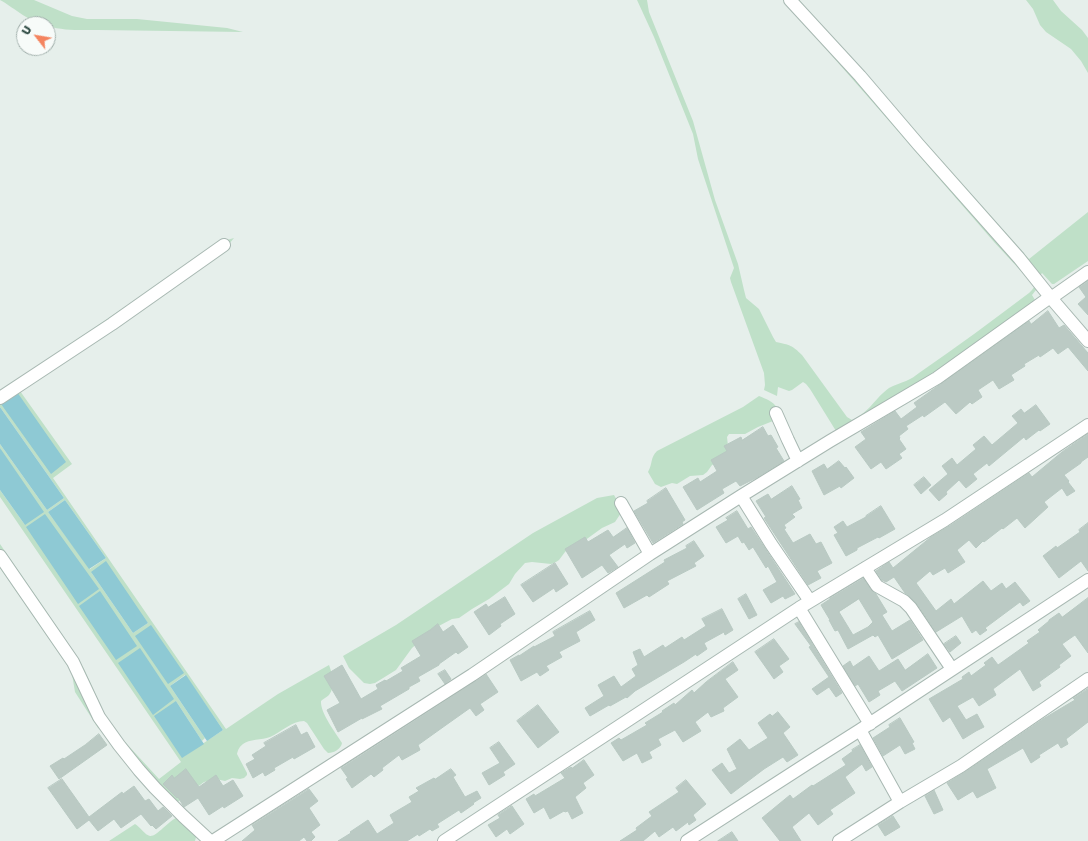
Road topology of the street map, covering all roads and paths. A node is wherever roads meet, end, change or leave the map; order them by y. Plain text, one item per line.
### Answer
1 (790, 0) edge
2 (224, 245) dead end
3 (1088, 272) edge
4 (1051, 298) junction
5 (1088, 341) edge
6 (0, 398) edge
7 (776, 413) dead end
8 (1088, 425) edge
9 (798, 461) junction
10 (741, 496) junction
11 (620, 503) dead end
12 (650, 554) junction
13 (0, 556) edge
14 (865, 568) junction
15 (1088, 580) edge
16 (810, 601) junction
17 (799, 608) junction
18 (952, 669) junction
19 (1088, 679) edge
20 (865, 727) junction
21 (900, 802) junction
22 (212, 841) edge
23 (444, 841) edge
24 (687, 841) edge
25 (839, 841) edge

1 - 4 street
2 - 6 street
3 - 4 street
4 - 5 street
4 - 9 street
7 - 9 street
8 - 14 street
9 - 10 street
10 - 12 street
10 - 16 street
11 - 12 street
12 - 22 street
13 - 22 street
14 - 16 street
14 - 18 street
15 - 18 street
16 - 17 street
17 - 20 street
17 - 23 street
18 - 20 street
19 - 21 street
20 - 21 street
20 - 24 street
21 - 25 street

